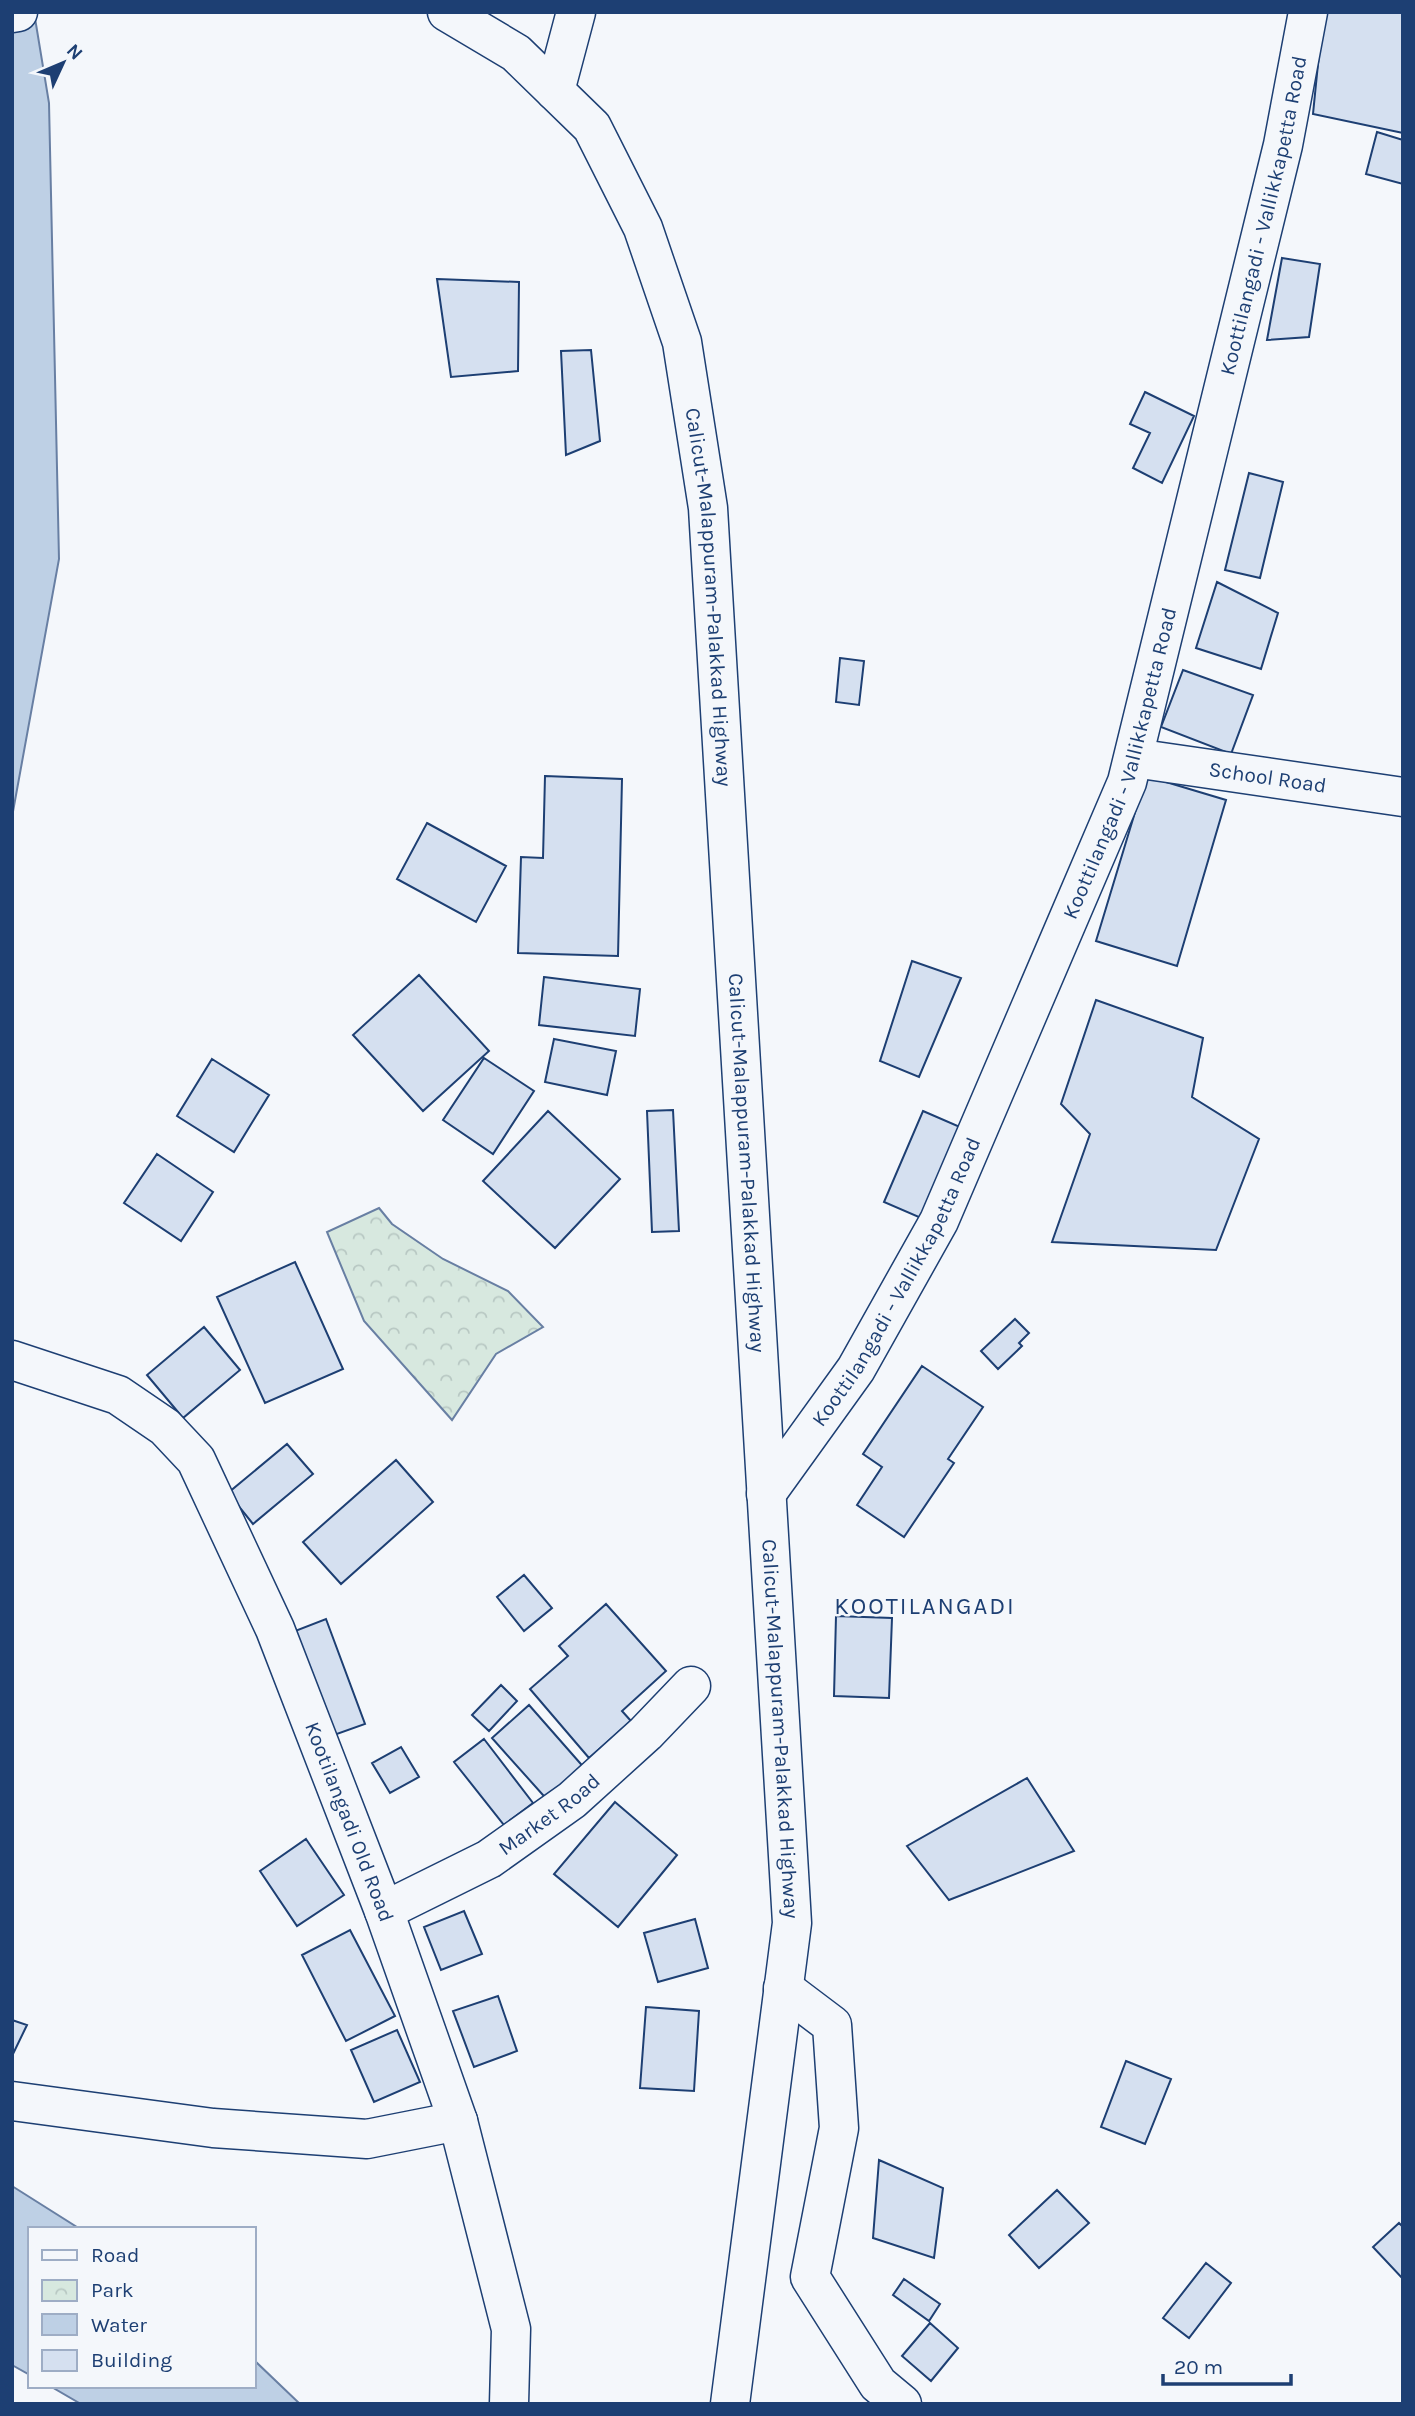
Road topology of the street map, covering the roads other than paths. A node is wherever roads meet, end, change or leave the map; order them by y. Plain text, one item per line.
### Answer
1 (18, 12) edge
2 (447, 12) edge
3 (576, 12) edge
4 (1308, 12) edge
5 (12, 13) edge
6 (555, 92) junction
7 (1133, 758) junction
8 (1403, 797) edge
9 (12, 1360) edge
10 (766, 1494) junction
11 (691, 1686) dead end
12 (384, 1911) junction
13 (783, 1988) junction
14 (12, 2101) edge
15 (458, 2122) junction
16 (509, 2404) edge
17 (730, 2404) edge
18 (902, 2404) edge

1 - 5 main road
2 - 6 main road, Calicut-Malappuram-Palakkad Highway
3 - 6 main road
4 - 7 main road, Koottilangadi - Vallikkapetta Road
6 - 10 main road, Calicut-Malappuram-Palakkad Highway
7 - 8 main road, School Road
7 - 10 main road, Koottilangadi - Vallikkapetta Road
9 - 12 main road, Kootilangadi Old Road
10 - 13 main road, Calicut-Malappuram-Palakkad Highway
11 - 12 main road, Market Road
12 - 15 main road, Kootilangadi Old Road
13 - 17 main road, Calicut-Malappuram-Palakkad Highway
13 - 18 main road
14 - 15 main road
15 - 16 main road, Kootilangadi Old Road

